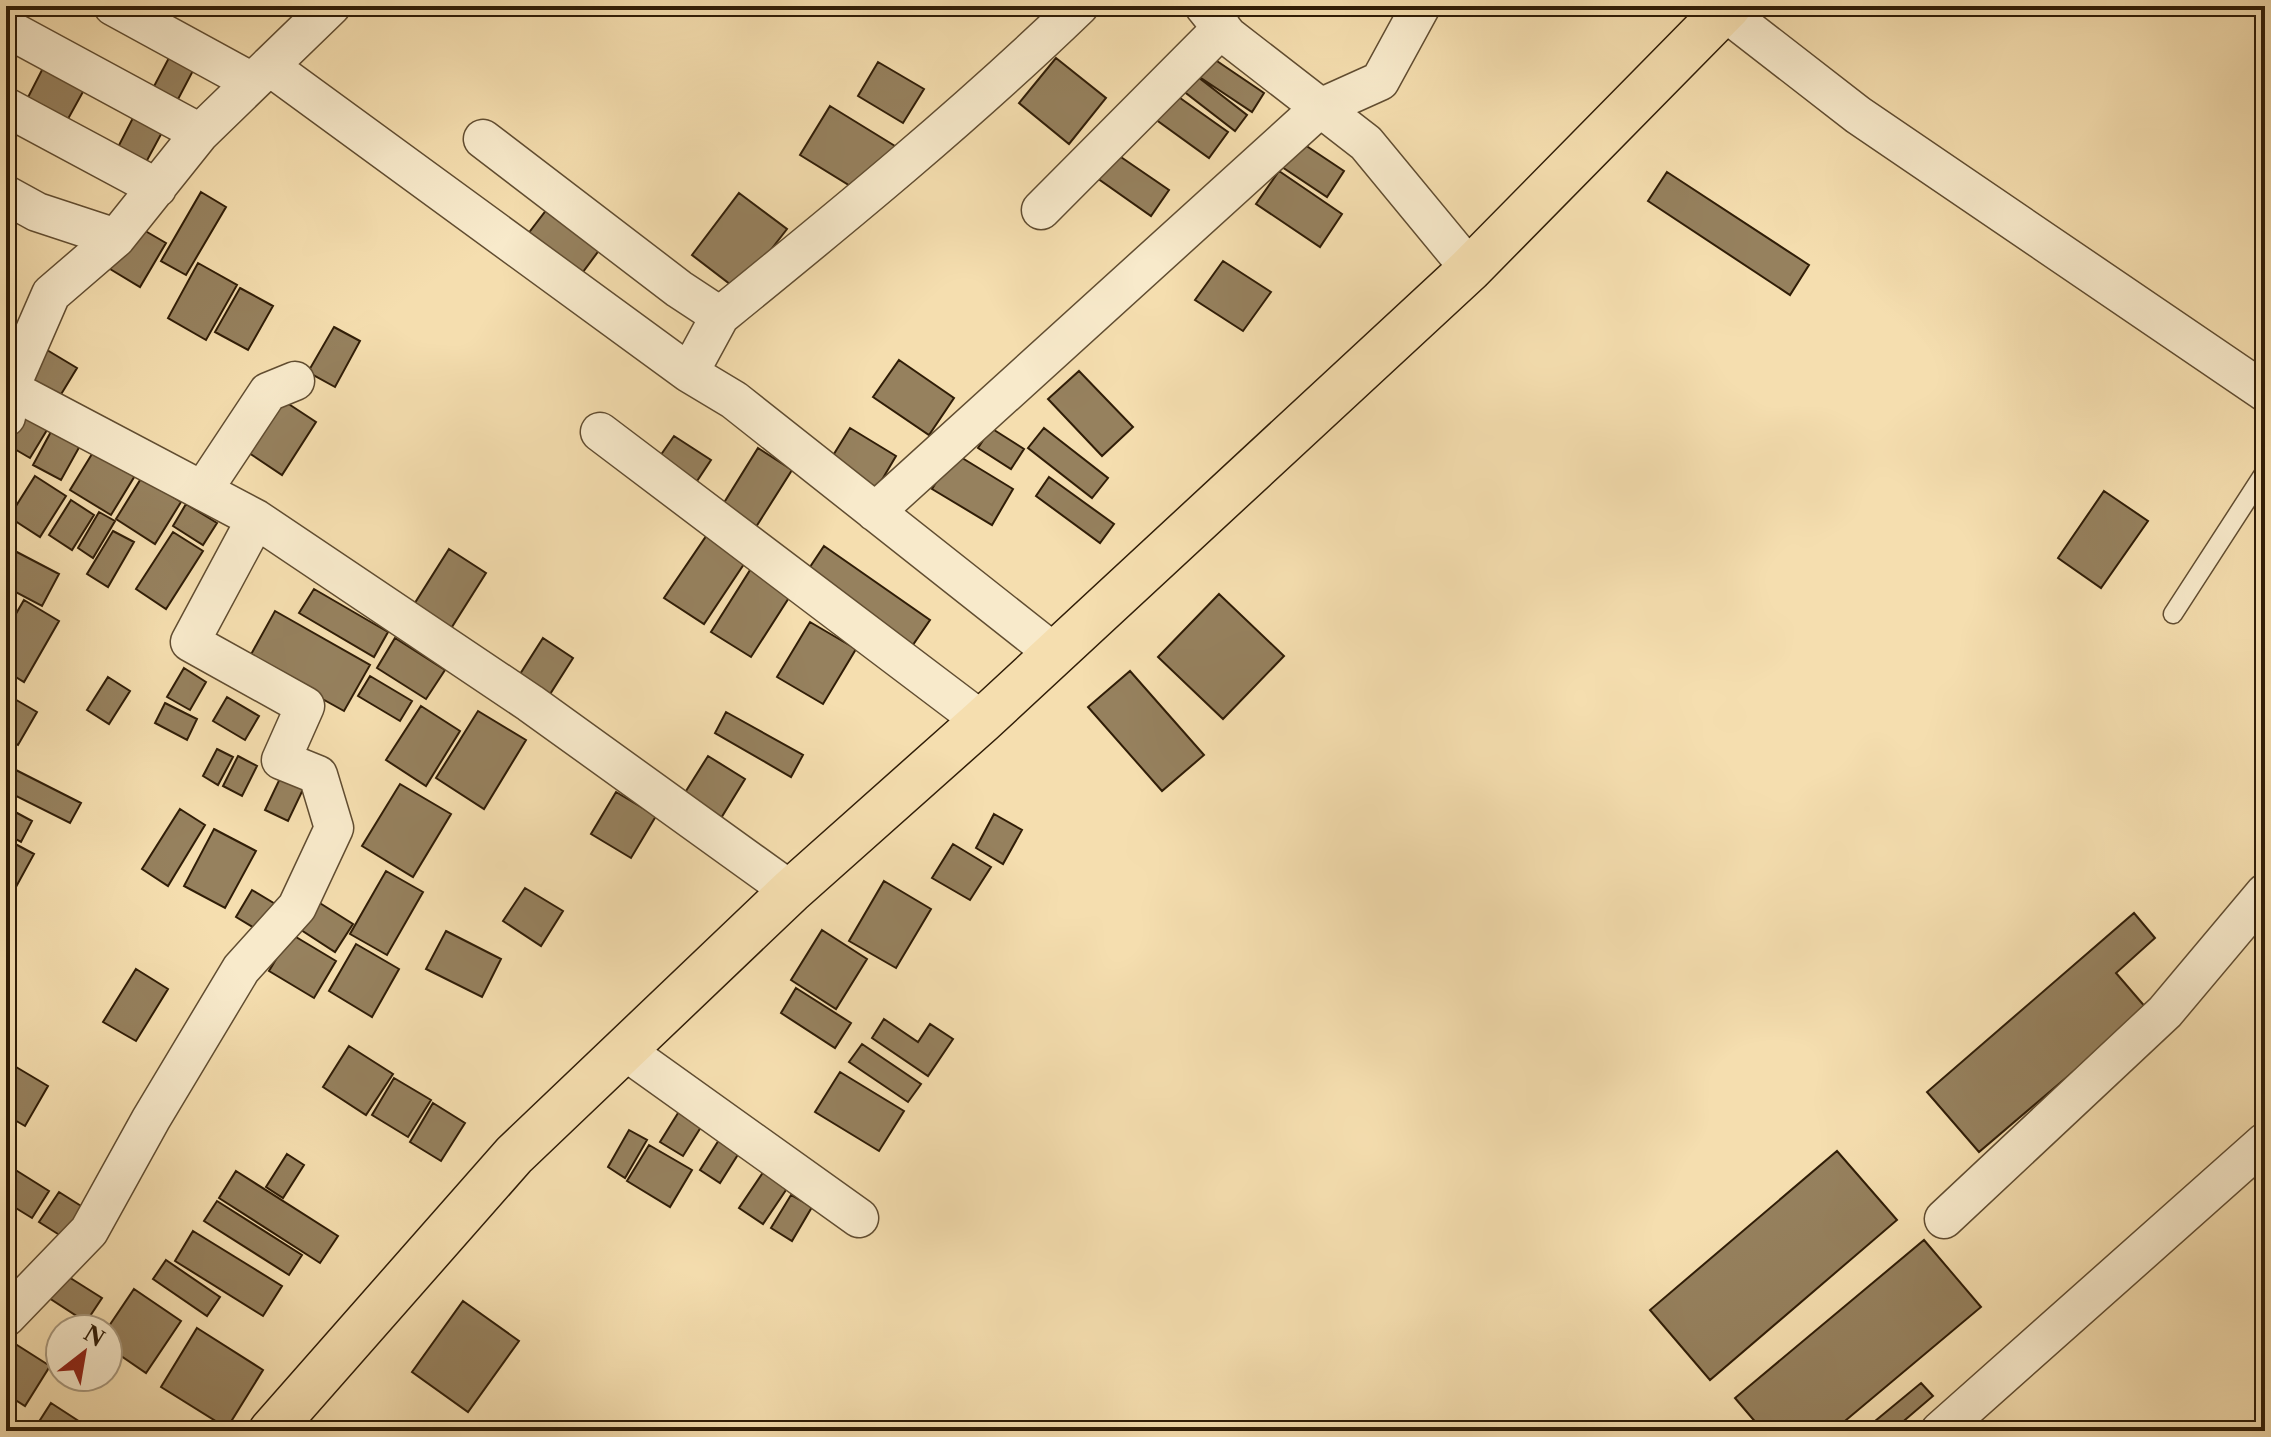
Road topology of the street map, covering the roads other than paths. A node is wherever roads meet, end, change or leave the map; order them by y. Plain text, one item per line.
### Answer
1 (113, 6) edge
2 (331, 6) edge
3 (1079, 6) edge
4 (1421, 6) edge
5 (1726, 8) edge
6 (1213, 17) edge
7 (6, 28) edge
8 (261, 74) junction
9 (6, 107) edge
10 (1320, 108) junction
11 (200, 133) junction
12 (483, 139) dead end
13 (157, 188) junction
14 (6, 195) edge
15 (1041, 210) dead end
16 (116, 238) junction
17 (1470, 269) junction
18 (720, 316) junction
19 (689, 373) junction
20 (295, 381) dead end
21 (2265, 392) edge
22 (7, 397) edge
23 (600, 432) dead end
24 (2265, 472) edge
25 (203, 490) junction
26 (875, 512) junction
27 (256, 519) junction
28 (2173, 614) dead end
29 (1054, 653) junction
30 (982, 721) junction
31 (791, 891) junction
32 (2265, 893) edge
33 (624, 1050) junction
34 (2265, 1142) edge
35 (859, 1218) dead end
36 (1944, 1219) dead end
37 (6, 1317) edge
38 (271, 1431) edge
39 (1940, 1431) edge

1 - 8 street
2 - 8 street
3 - 18 street
4 - 10 street
5 - 17 highway
5 - 21 street
6 - 10 street
6 - 15 street
7 - 11 street
8 - 11 street
8 - 19 street
9 - 13 street
10 - 17 street
10 - 26 street
11 - 13 street
12 - 18 street
13 - 16 street
14 - 16 street
16 - 22 street
17 - 29 highway
18 - 19 street
19 - 26 street
20 - 25 street
22 - 25 street
23 - 30 street
24 - 28 lane
25 - 27 street
26 - 29 street
27 - 31 street
27 - 37 street
29 - 30 highway
30 - 31 highway
31 - 33 highway
32 - 36 street
33 - 35 street
33 - 38 highway
34 - 39 street

